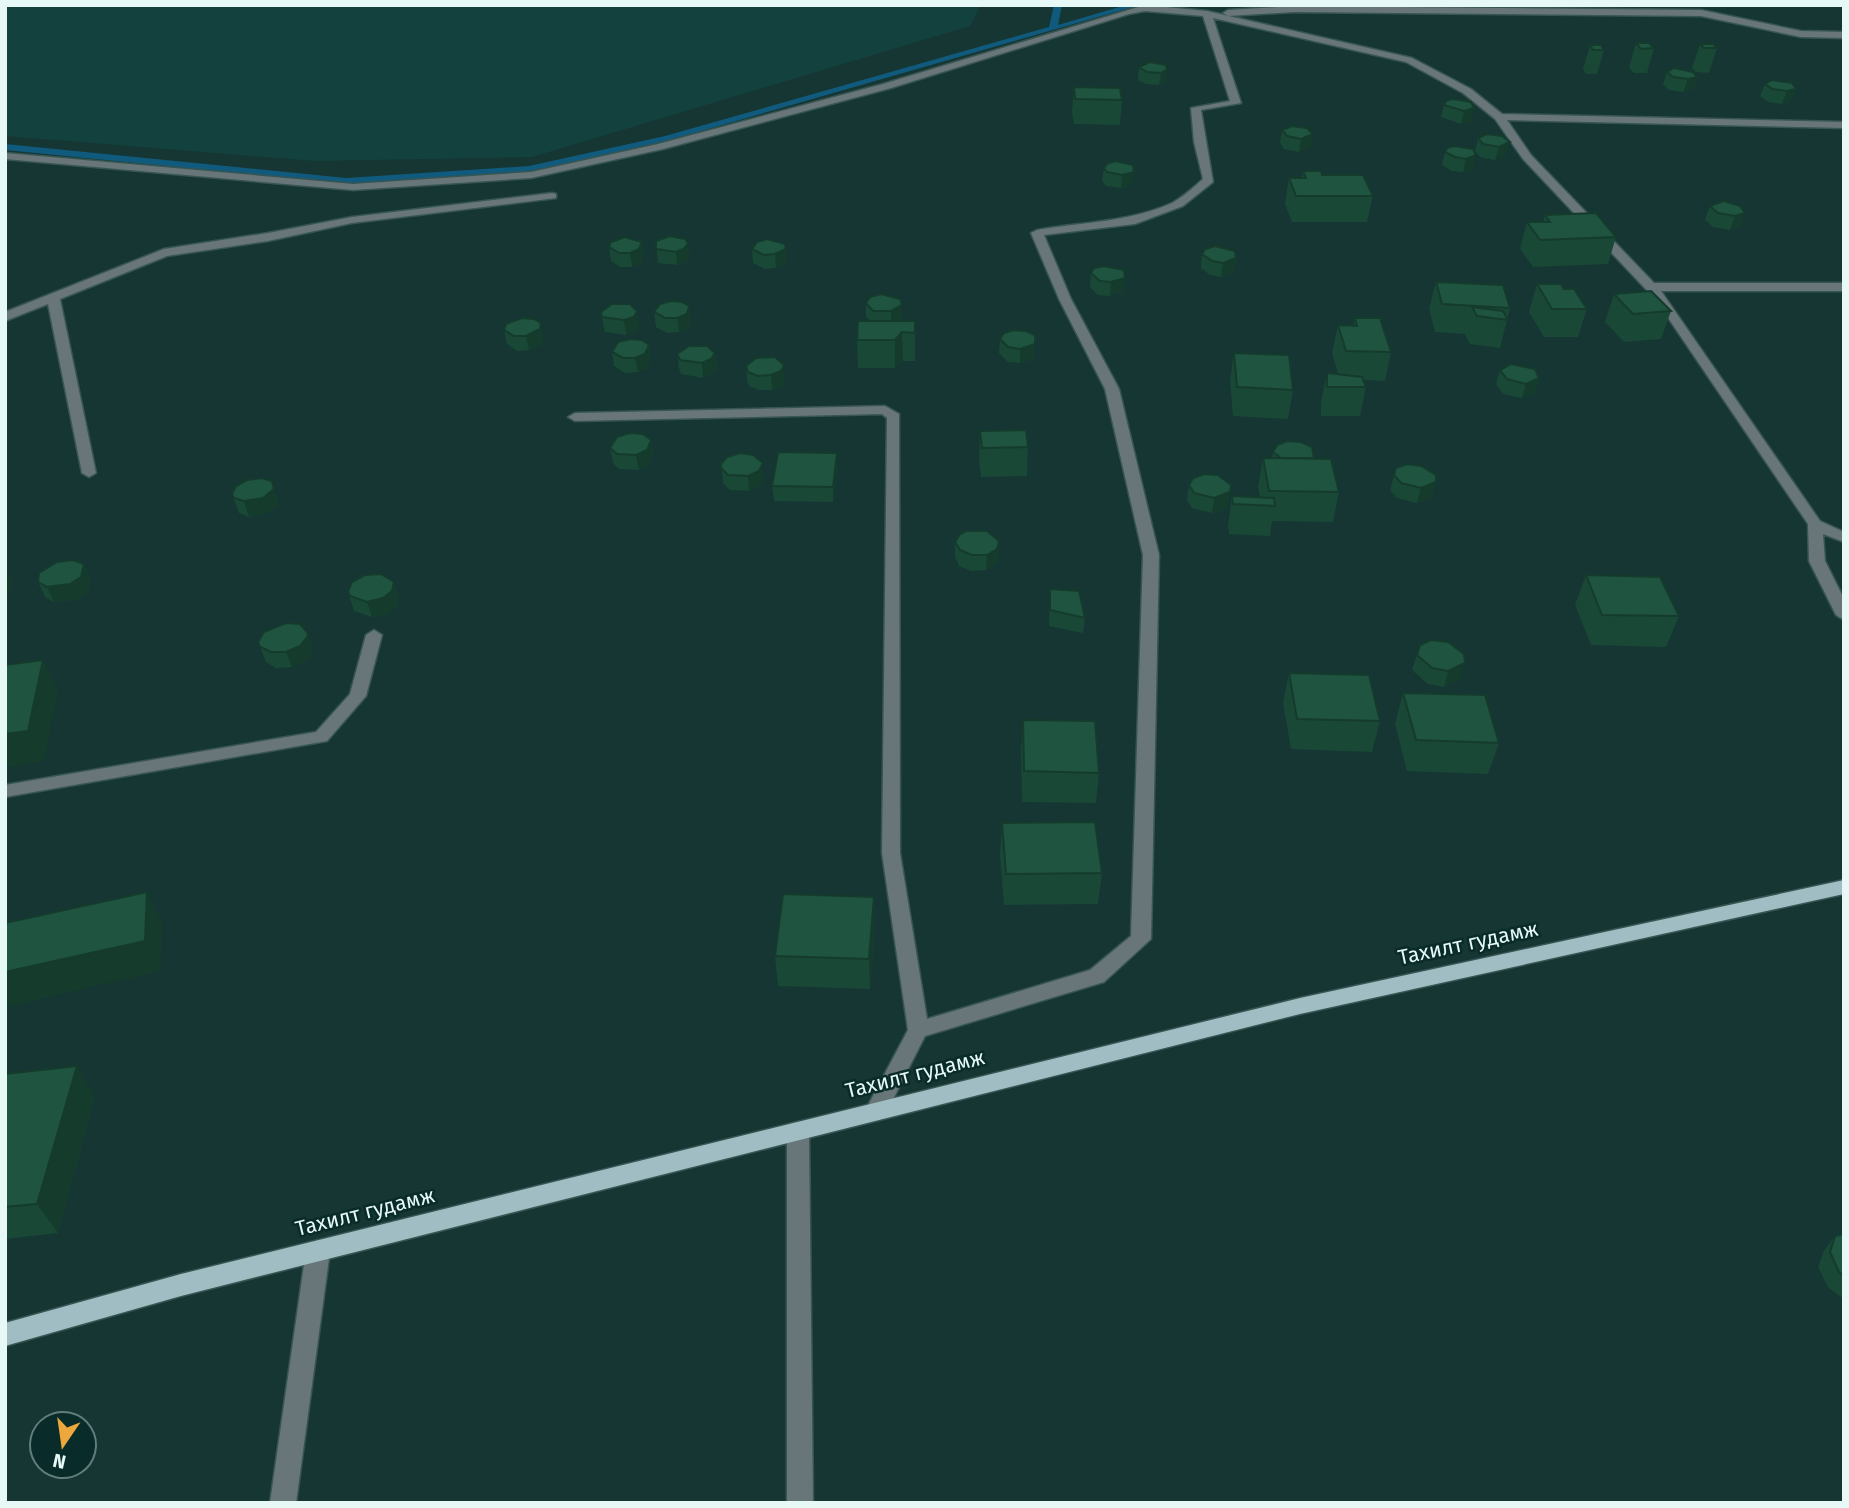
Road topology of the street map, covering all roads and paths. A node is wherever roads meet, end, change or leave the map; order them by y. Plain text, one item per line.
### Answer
1 (1207, 15) junction
2 (1844, 35) edge
3 (1499, 117) junction
4 (1844, 125) edge
5 (5, 156) edge
6 (552, 197) dead end
7 (1844, 287) edge
8 (1651, 288) junction
9 (54, 297) junction
10 (5, 317) edge
11 (575, 417) dead end
12 (89, 473) dead end
13 (1815, 524) junction
14 (1844, 537) edge
15 (1844, 615) edge
16 (374, 635) dead end
17 (5, 791) edge
18 (1844, 887) edge
19 (918, 1030) junction
20 (876, 1111) junction
21 (798, 1131) junction
22 (318, 1251) junction
23 (5, 1335) edge
24 (283, 1503) edge
25 (800, 1503) edge

1 - 2 street
1 - 3 street
1 - 5 street
1 - 19 street
3 - 4 street
3 - 8 street
6 - 9 street
7 - 8 street
8 - 13 street
9 - 10 street
9 - 12 street
11 - 19 street
13 - 14 street
13 - 15 street
16 - 17 street
18 - 20 main road, Тахилт гудамж
19 - 20 street
20 - 21 main road, Тахилт гудамж
21 - 22 main road, Тахилт гудамж
21 - 25 street
22 - 23 main road, Тахилт гудамж
22 - 24 street

